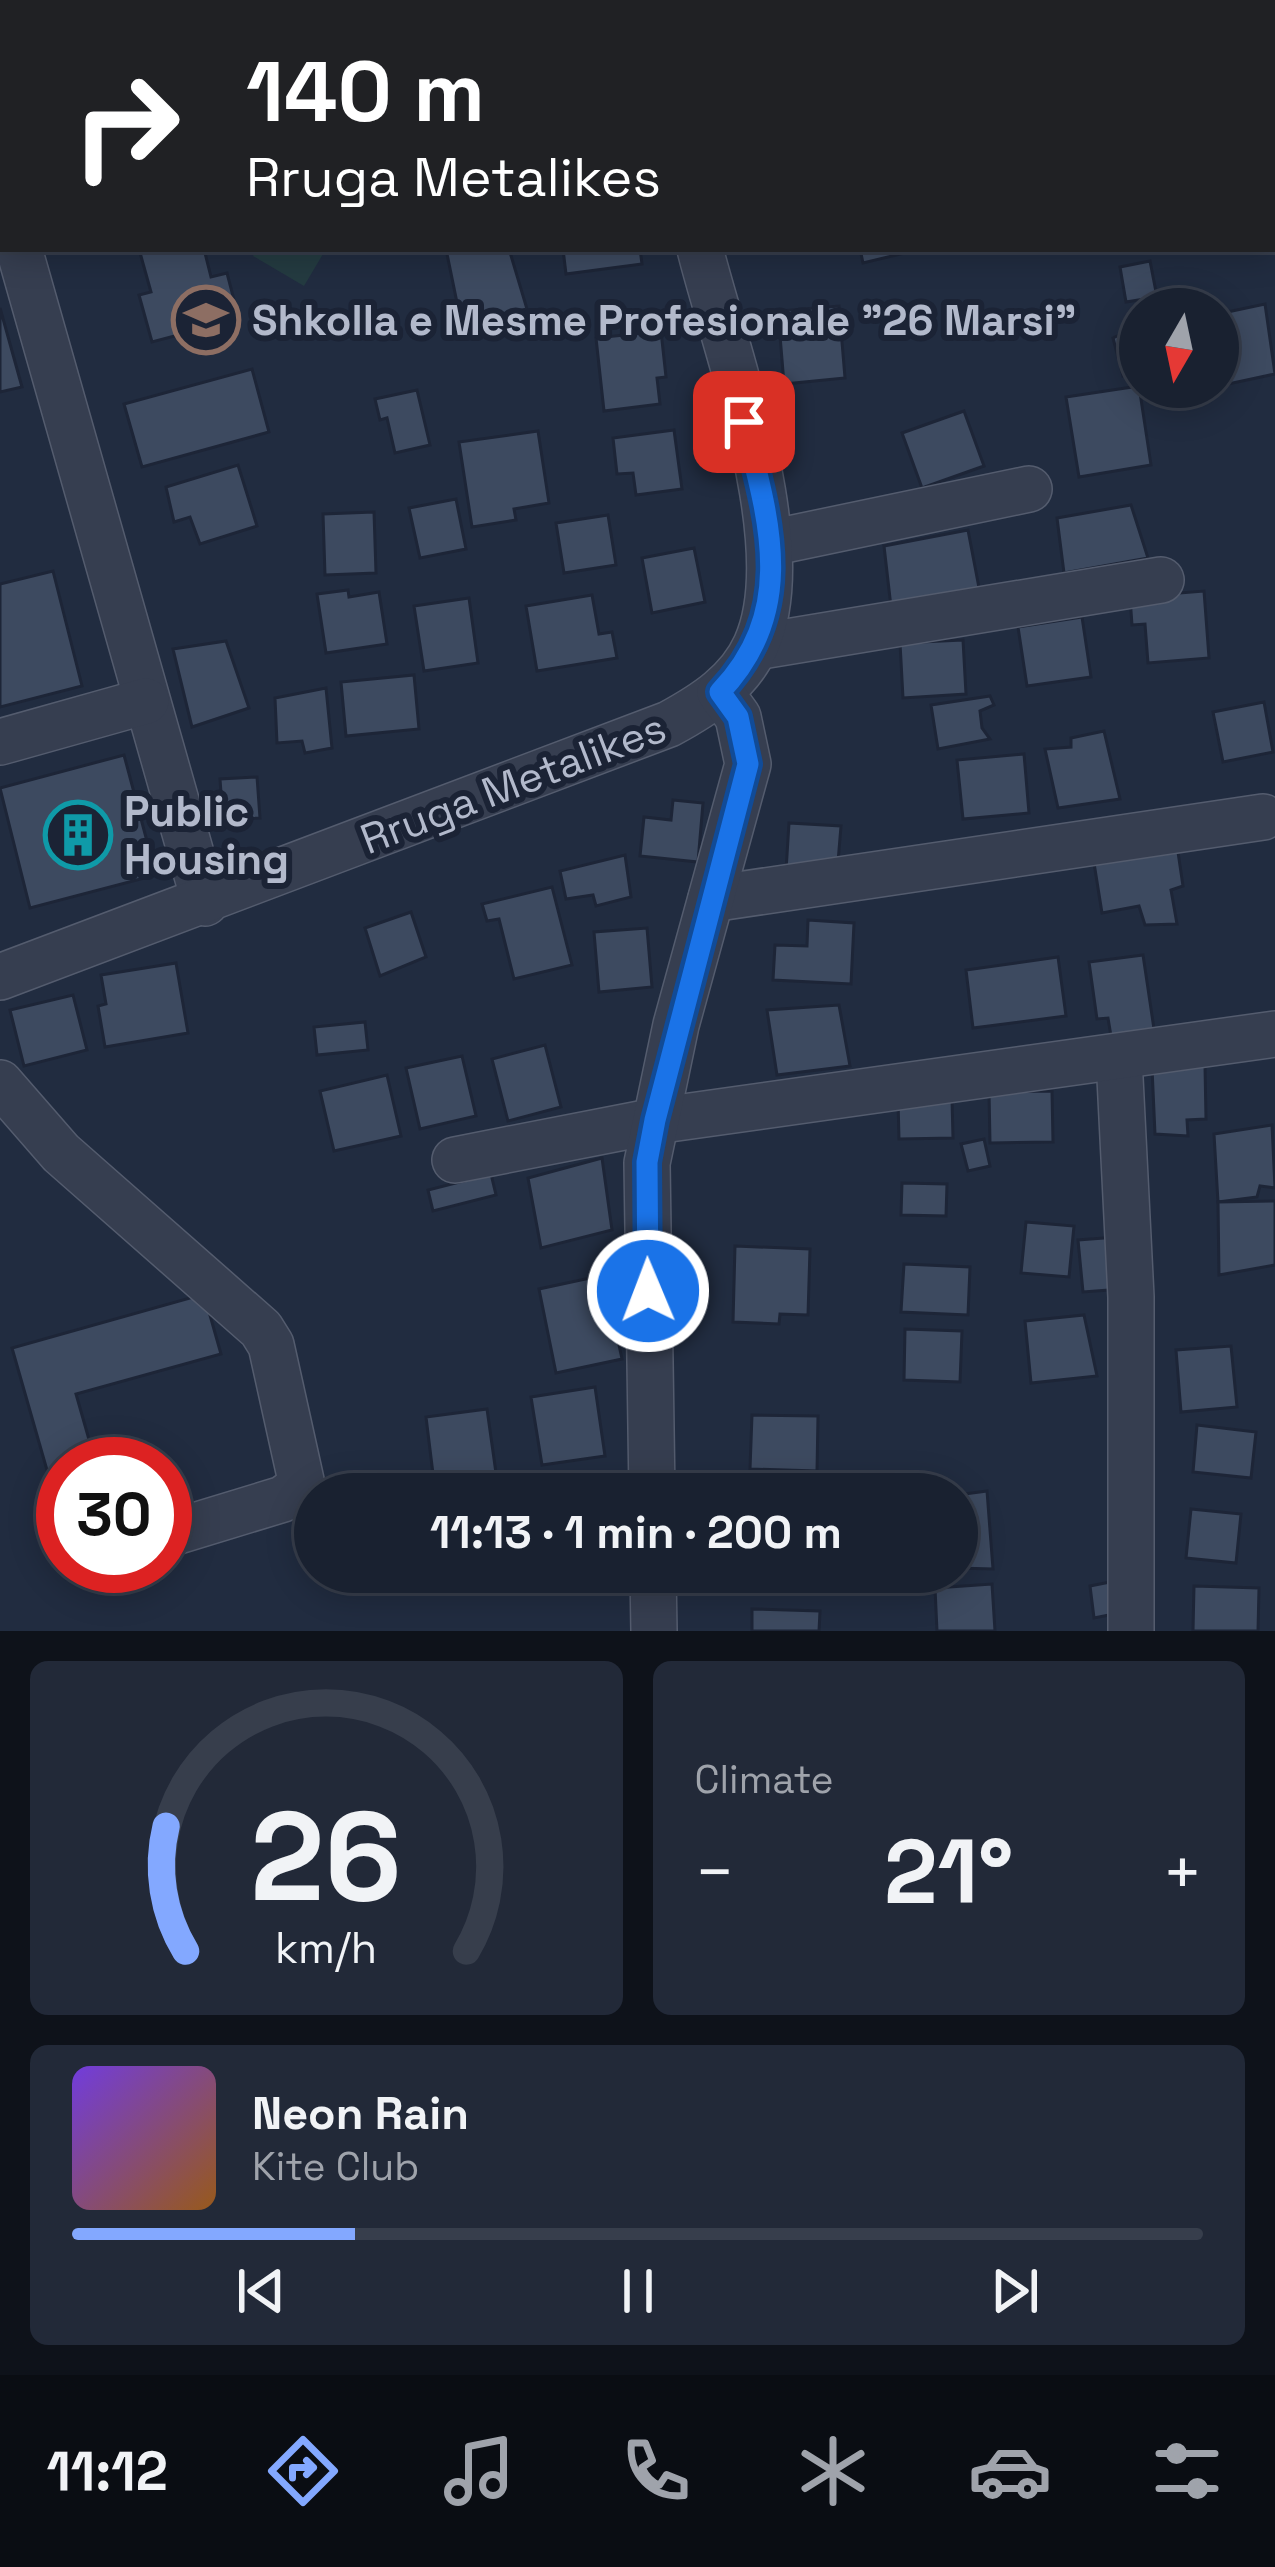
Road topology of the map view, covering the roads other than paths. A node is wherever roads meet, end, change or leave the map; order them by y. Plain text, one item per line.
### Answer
1 (20, 252) edge
2 (701, 252) edge
3 (1029, 489) dead end
4 (770, 543) junction
5 (1161, 580) dead end
6 (756, 647) junction
7 (720, 692) junction
8 (146, 701) junction
9 (0, 742) edge
10 (1263, 818) dead end
11 (711, 899) junction
12 (205, 903) junction
13 (0, 977) edge
14 (1275, 1034) edge
15 (1119, 1058) junction
16 (0, 1083) edge
17 (655, 1120) junction
18 (455, 1160) dead end
19 (652, 1473) edge
20 (192, 1527) edge
21 (653, 1593) edge
22 (654, 1631) edge
23 (1130, 1631) edge

1 - 8 street
2 - 4 street, Rruga Metalikes
3 - 4 street
4 - 6 street, Rruga Metalikes
5 - 6 street
6 - 7 street, Rruga Metalikes
7 - 11 street
7 - 12 street, Rruga Metalikes
8 - 9 street
8 - 12 street
10 - 11 street
11 - 17 street
12 - 13 street, Rruga Metalikes
14 - 15 street
15 - 17 street
15 - 23 street
16 - 20 street
17 - 18 street
17 - 19 street
21 - 22 street

